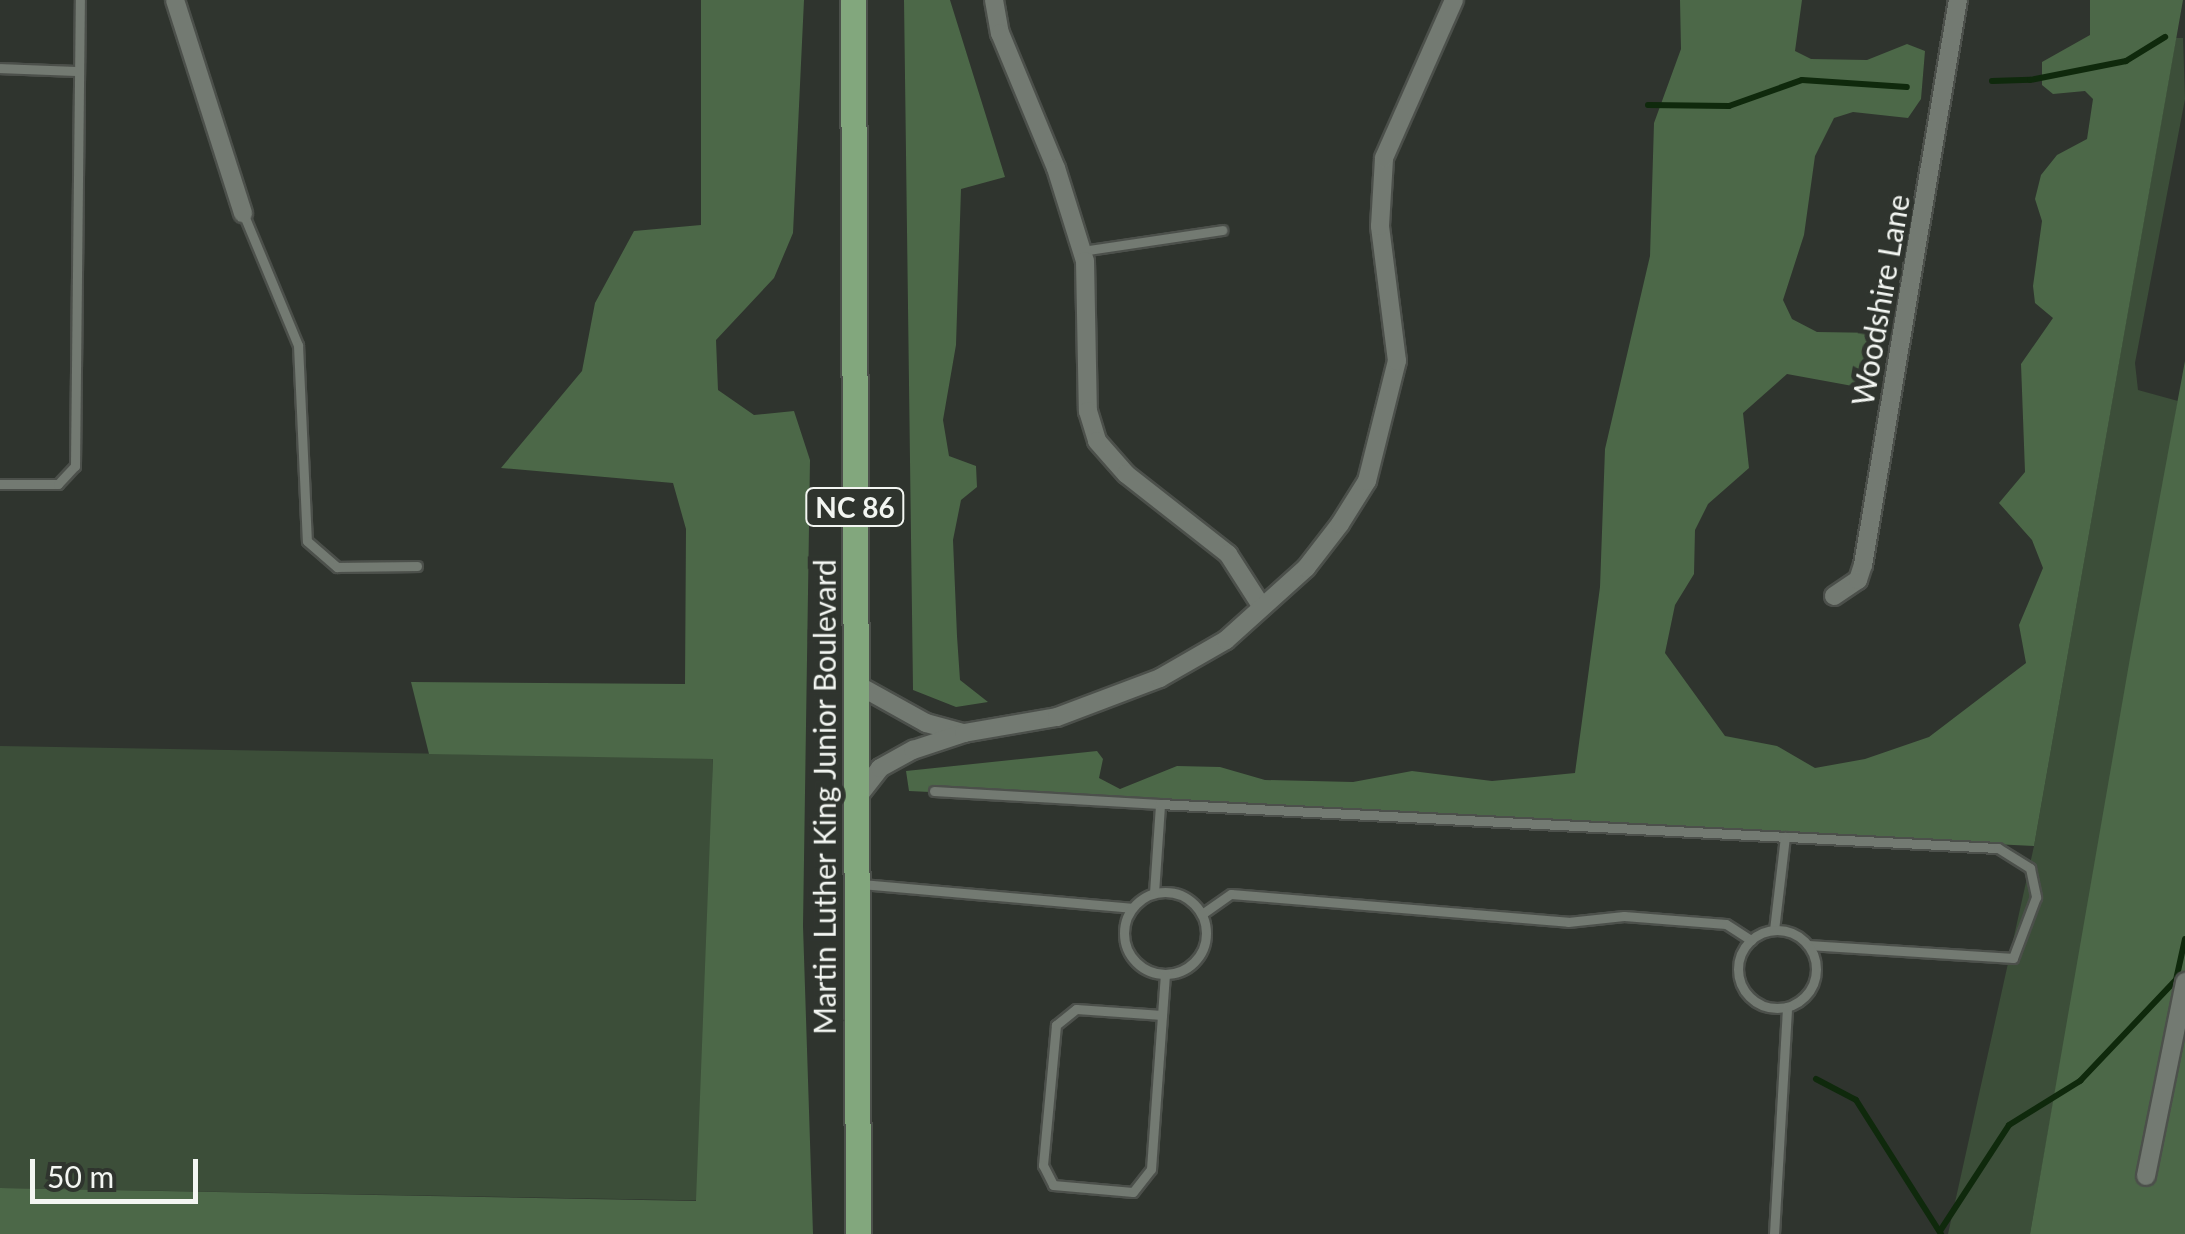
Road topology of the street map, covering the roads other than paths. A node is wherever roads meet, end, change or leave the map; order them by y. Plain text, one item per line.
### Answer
1 (80, 0) edge
2 (175, 0) edge
3 (853, 0) edge
4 (994, 0) edge
5 (1454, 0) edge
6 (1958, 0) edge
7 (0, 68) edge
8 (78, 71) junction
9 (244, 213) joint
10 (1222, 230) dead end
11 (1082, 251) junction
12 (0, 484) edge
13 (417, 566) dead end
14 (1834, 596) dead end
15 (1262, 607) junction
16 (856, 684) junction
17 (964, 733) junction
18 (934, 791) dead end
19 (856, 799) junction
20 (1160, 804) junction
21 (1785, 837) junction
22 (857, 884) junction
23 (1154, 893) junction
24 (1132, 908) junction
25 (1202, 914) junction
26 (1774, 930) junction
27 (1751, 940) junction
28 (1808, 945) junction
29 (1165, 975) junction
30 (2185, 982) edge
31 (1787, 1007) junction
32 (1162, 1015) junction
33 (2146, 1176) dead end
34 (858, 1234) edge
35 (1774, 1234) edge

1 - 8 lane
2 - 9 street
3 - 16 main road, Martin Luther King Junior Boulevard / NC 86
4 - 11 street
5 - 15 street
6 - 14 street, Woodshire Lane
7 - 8 lane
8 - 12 lane
9 - 13 lane
10 - 11 lane
11 - 15 street
15 - 17 street
16 - 17 street
16 - 19 main road, Martin Luther King Junior Boulevard / NC 86
17 - 19 street
18 - 20 lane
19 - 22 main road, Martin Luther King Junior Boulevard / NC 86
20 - 21 lane
20 - 23 lane
21 - 26 lane
21 - 28 lane
22 - 24 lane
22 - 34 main road, Martin Luther King Junior Boulevard / NC 86
23 - 24 lane
23 - 25 lane
24 - 29 lane
25 - 27 lane
25 - 29 lane
26 - 27 lane
26 - 28 lane
27 - 31 lane
28 - 31 lane
29 - 32 lane
30 - 33 street
31 - 35 lane
32 - 32 lane

